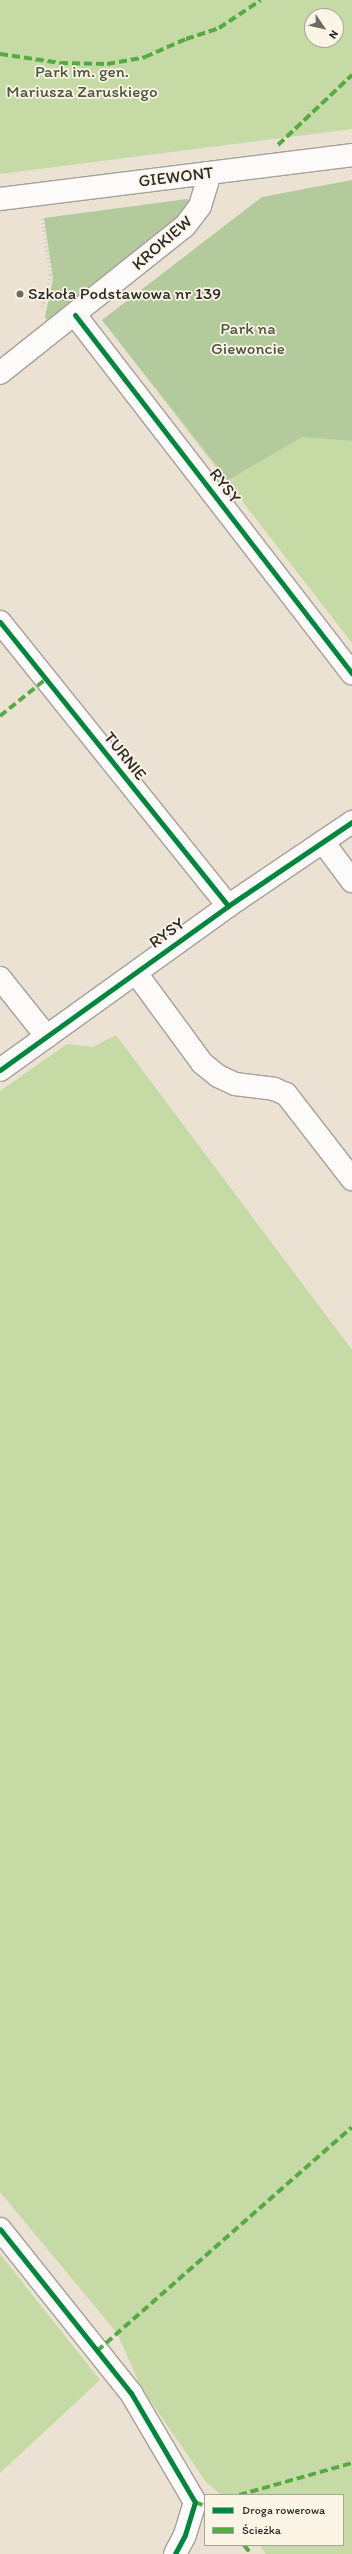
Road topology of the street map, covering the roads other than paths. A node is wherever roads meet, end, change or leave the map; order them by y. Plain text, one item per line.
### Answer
1 (352, 154) edge
2 (207, 173) junction
3 (0, 199) edge
4 (76, 314) junction
5 (0, 374) edge
6 (0, 622) edge
7 (352, 674) edge
8 (352, 822) edge
9 (323, 842) junction
10 (352, 881) edge
11 (228, 906) junction
12 (136, 973) junction
13 (0, 978) edge
14 (47, 1036) junction
15 (0, 1070) edge
16 (352, 1179) edge
17 (0, 2229) edge
18 (175, 2554) edge

1 - 2 street, GIEWONT
2 - 3 street, GIEWONT
2 - 4 street, KROKIEW
4 - 5 street, KROKIEW
4 - 7 street, RYSY
6 - 11 street, TURNIE
8 - 9 street, RYSY
9 - 10 street
9 - 11 street, RYSY
11 - 12 street, RYSY
12 - 14 street, RYSY
12 - 16 street
13 - 14 street
14 - 15 street, RYSY
17 - 18 street

